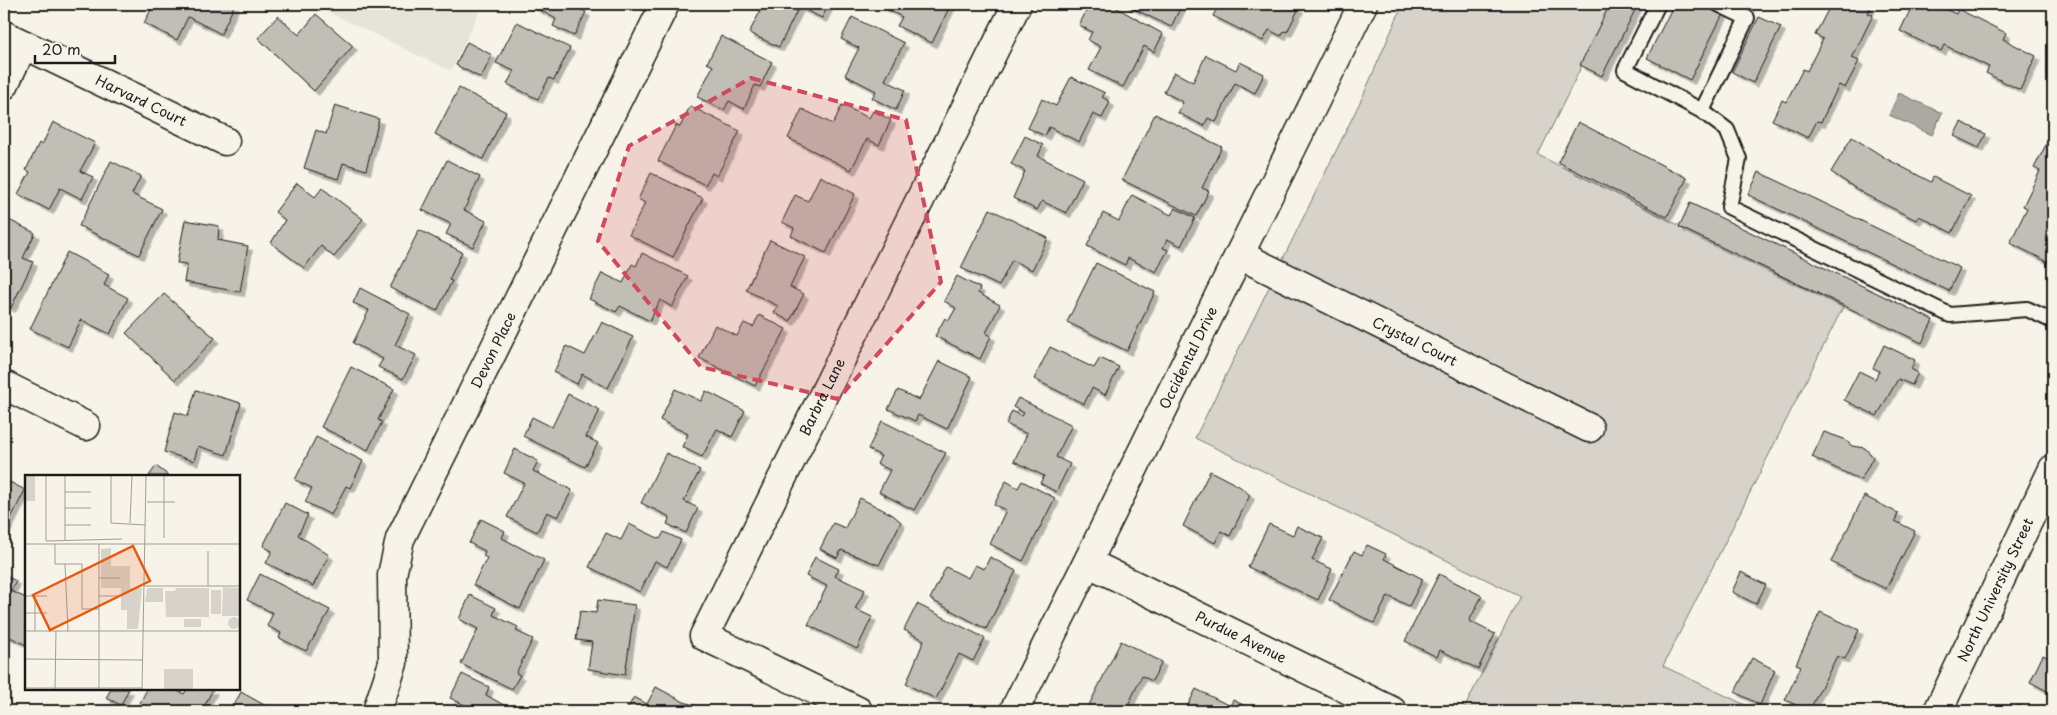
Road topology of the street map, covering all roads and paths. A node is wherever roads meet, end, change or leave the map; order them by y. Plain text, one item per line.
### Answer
1 (665, 4) edge
2 (1017, 4) edge
3 (1363, 4) edge
4 (1658, 4) edge
5 (1718, 4) edge
6 (14, 40) edge
7 (4, 85) edge
8 (1702, 111) junction
9 (225, 141) dead end
10 (1240, 255) junction
11 (2053, 321) edge
12 (4, 385) edge
13 (86, 426) dead end
14 (1589, 428) dead end
15 (2053, 469) edge
16 (1089, 563) junction
17 (377, 711) edge
18 (858, 711) edge
19 (1014, 711) edge
20 (1392, 711) edge
21 (1938, 711) edge

1 - 17 street, Devon Place
2 - 18 street, Barbra Lane
3 - 10 street, Occidental Drive
4 - 8 lane
5 - 8 lane
6 - 7 street
6 - 9 street, Harvard Court
8 - 11 lane
10 - 14 street, Crystal Court
10 - 16 street, Occidental Drive
12 - 13 street
15 - 21 street, North University Street
16 - 19 street, Occidental Drive
16 - 20 street, Purdue Avenue

